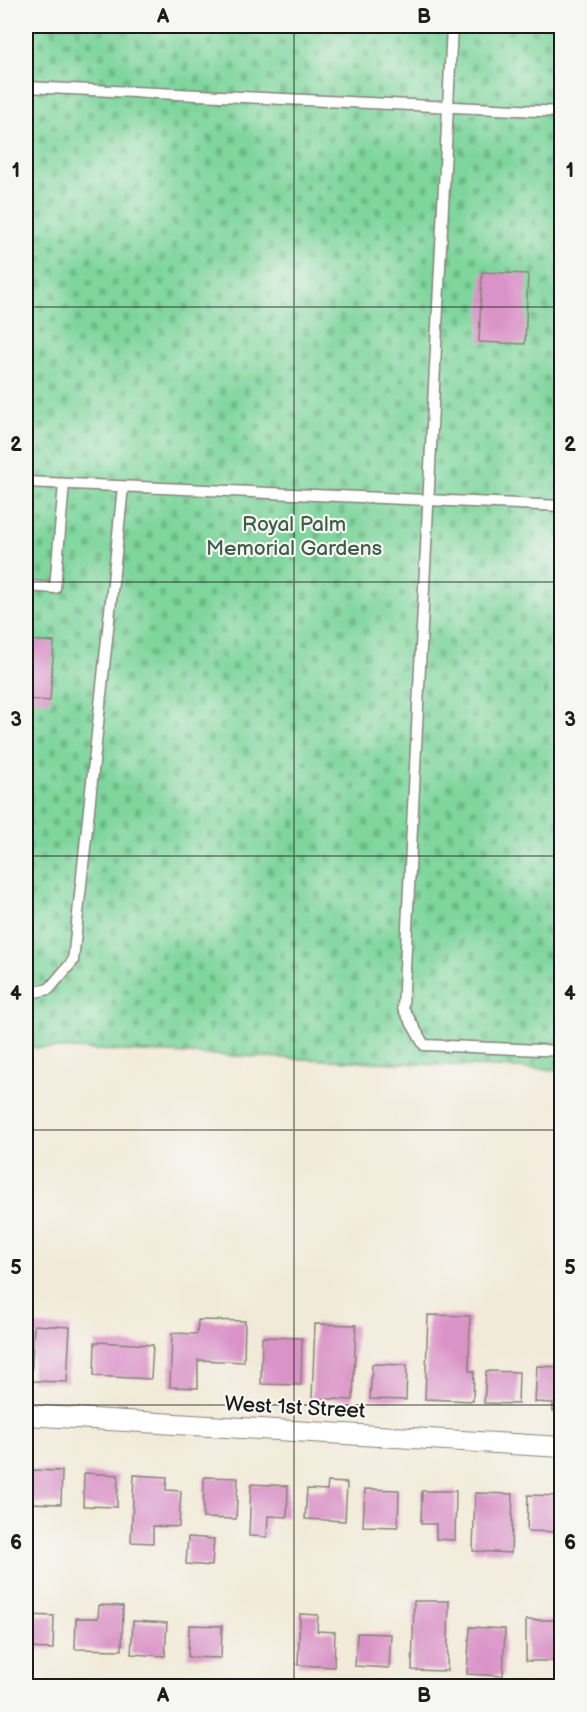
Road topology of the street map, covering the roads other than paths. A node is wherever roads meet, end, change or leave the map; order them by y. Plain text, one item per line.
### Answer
1 (452, 26) edge
2 (26, 87) edge
3 (447, 107) junction
4 (561, 112) edge
5 (26, 482) edge
6 (64, 484) junction
7 (123, 487) junction
8 (428, 500) junction
9 (561, 506) edge
10 (26, 586) edge
11 (26, 994) edge
12 (561, 1051) edge
13 (26, 1415) edge
14 (561, 1447) edge

1 - 3 lane
2 - 3 lane
3 - 4 lane
3 - 8 lane
5 - 6 lane
6 - 7 lane
6 - 10 lane
7 - 8 lane
7 - 11 lane
8 - 9 lane
8 - 12 lane
13 - 14 street, West 1st Street

